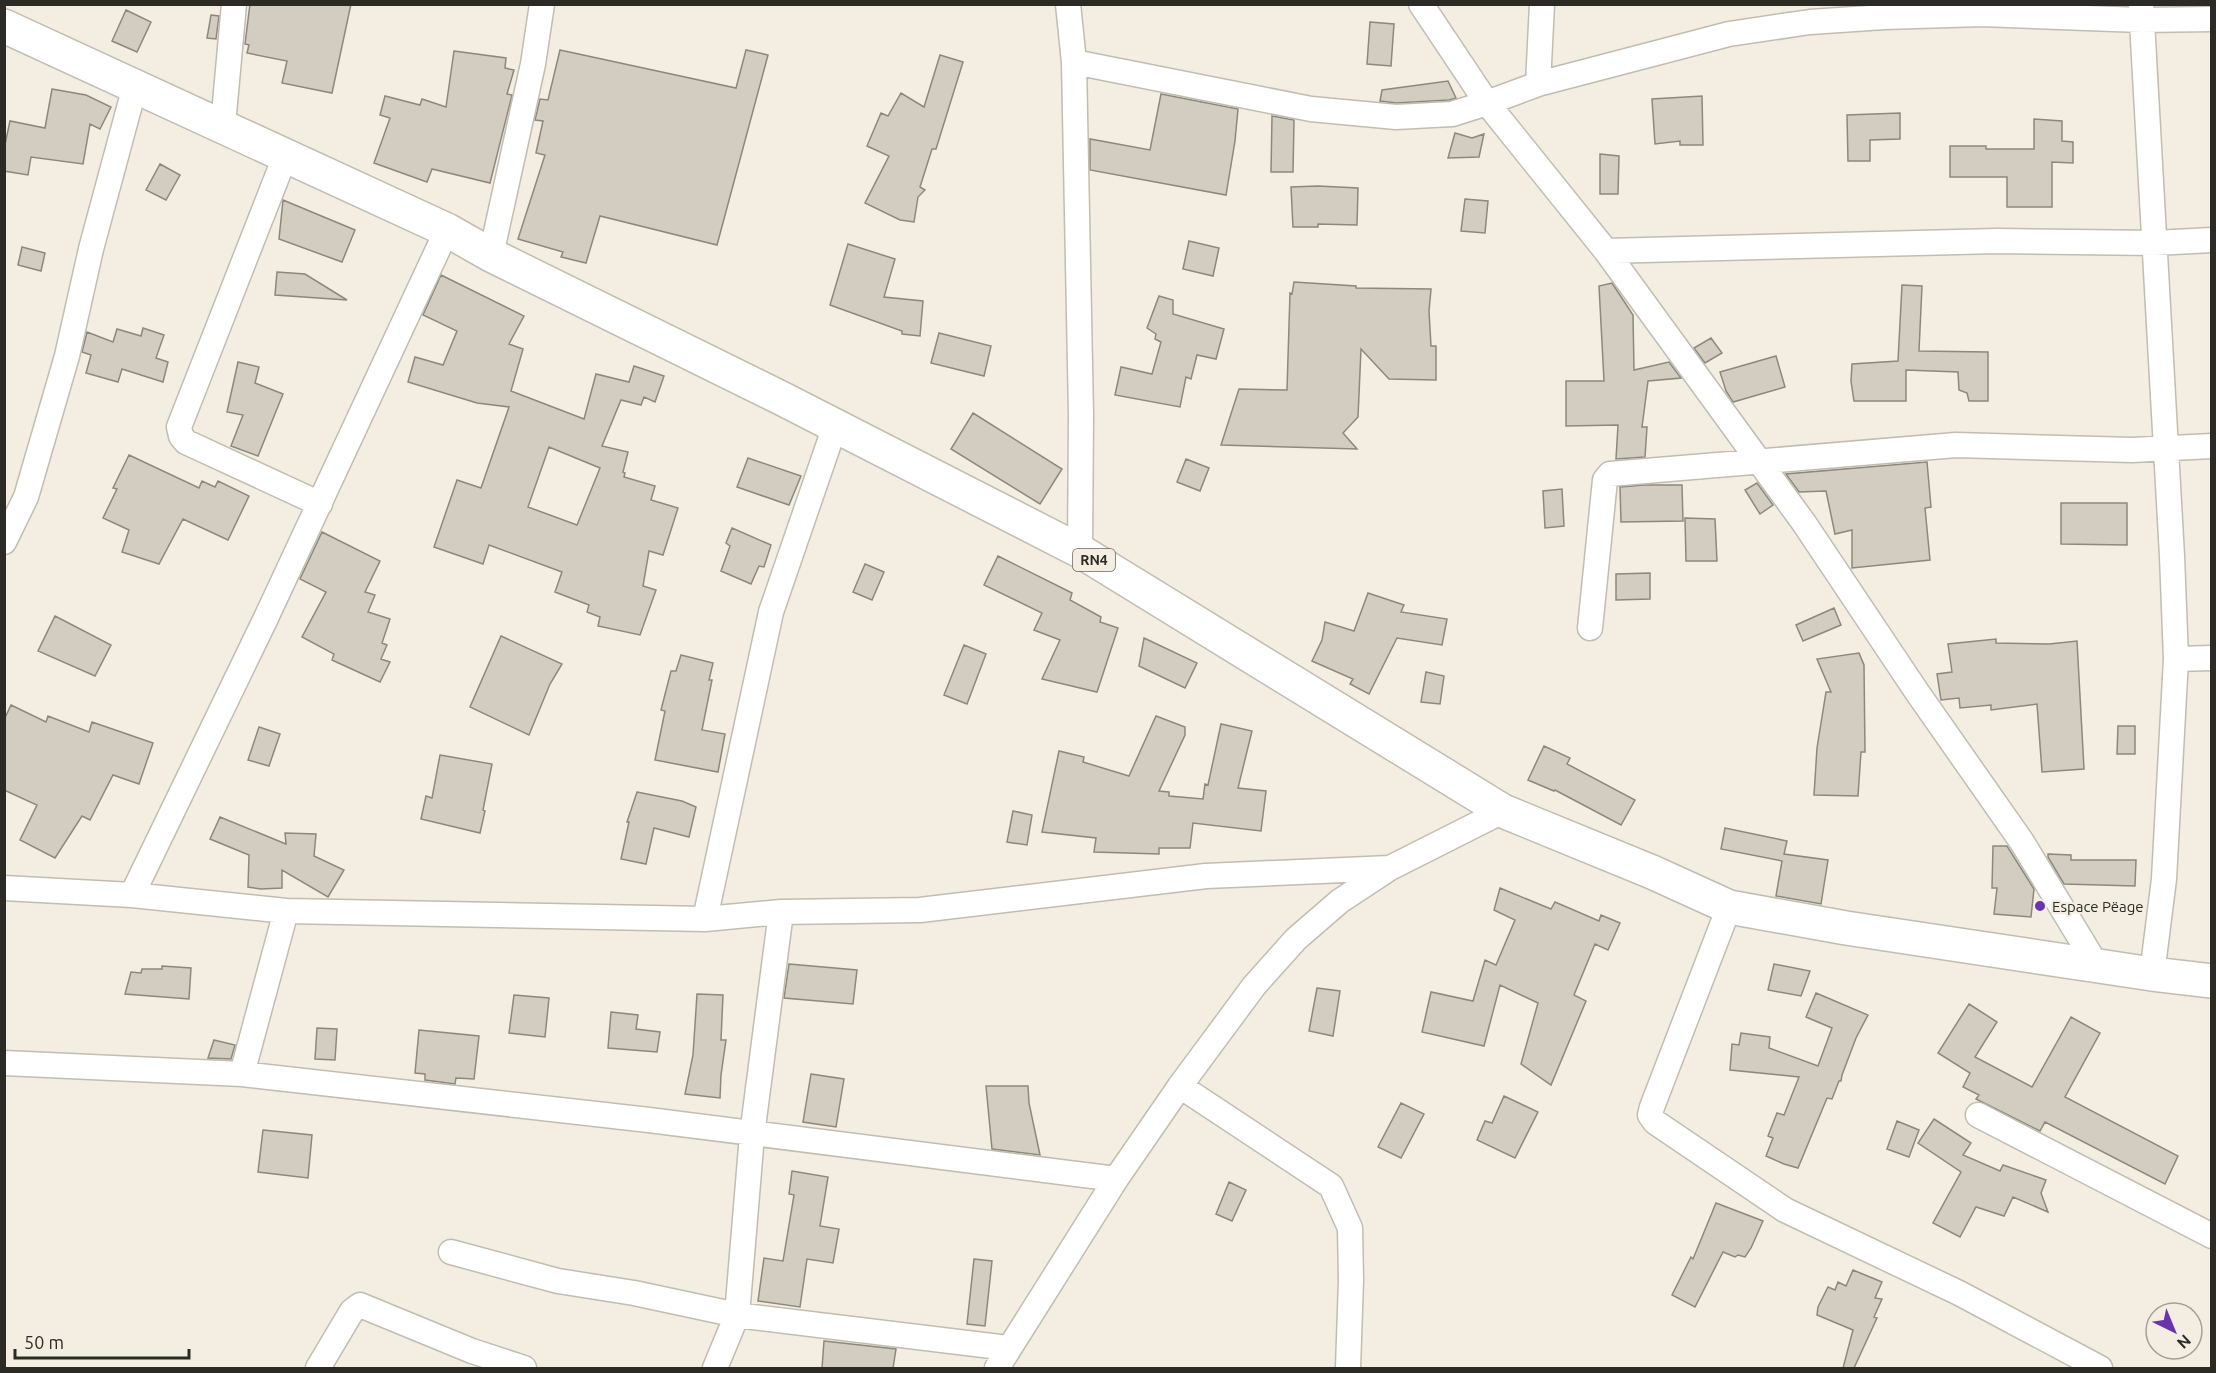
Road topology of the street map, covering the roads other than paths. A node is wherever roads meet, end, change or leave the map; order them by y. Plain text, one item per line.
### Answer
1 (234, 4) edge
2 (542, 4) edge
3 (1068, 4) edge
4 (1421, 4) edge
5 (1542, 4) edge
6 (2141, 12) edge
7 (2211, 19) edge
8 (4, 26) edge
9 (1074, 62) junction
10 (1538, 84) junction
11 (135, 86) junction
12 (1488, 104) junction
13 (223, 125) junction
14 (286, 154) junction
15 (447, 230) junction
16 (2211, 240) edge
17 (2155, 243) junction
18 (1606, 251) junction
19 (491, 255) junction
20 (835, 426) junction
21 (2211, 446) edge
22 (2166, 447) junction
23 (1759, 462) junction
24 (320, 504) junction
25 (4, 542) edge
26 (1080, 551) junction
27 (1590, 628) dead end
28 (2211, 658) edge
29 (2176, 659) junction
30 (1503, 812) junction
31 (1390, 868) junction
32 (4, 888) edge
33 (132, 895) junction
34 (1729, 908) junction
35 (286, 911) junction
36 (781, 912) junction
37 (705, 918) junction
38 (2097, 966) junction
39 (2152, 974) junction
40 (2211, 981) edge
41 (4, 1063) edge
42 (242, 1074) junction
43 (1180, 1086) junction
44 (1978, 1115) dead end
45 (752, 1135) junction
46 (1116, 1179) junction
47 (2211, 1236) edge
48 (450, 1252) dead end
49 (737, 1315) junction
50 (1003, 1358) edge
51 (318, 1368) edge
52 (524, 1368) edge
53 (715, 1368) edge
54 (1348, 1368) edge
55 (2100, 1368) edge

1 - 13 street
2 - 19 street
3 - 9 street
4 - 12 street
5 - 10 street
6 - 7 street
6 - 10 street
6 - 17 street
8 - 11 highway, RN4
9 - 12 street
9 - 26 street
10 - 12 street
11 - 13 highway, RN4
11 - 25 street
12 - 18 street
13 - 14 highway, RN4
14 - 15 highway, RN4
14 - 24 street
15 - 19 highway, RN4
15 - 24 street
16 - 17 street
17 - 18 street
17 - 22 street
18 - 23 street
19 - 20 highway, RN4
20 - 26 highway, RN4
20 - 37 street
21 - 22 street
22 - 23 street
22 - 29 street
23 - 27 street
23 - 38 street
24 - 33 street
26 - 30 highway, RN4
28 - 29 street
29 - 39 street
30 - 31 street
30 - 34 highway, RN4
31 - 36 street
31 - 43 street
32 - 33 street
33 - 35 street
34 - 38 highway, RN4
34 - 55 street
35 - 37 street
35 - 42 street
36 - 37 street
36 - 45 street
38 - 39 highway, RN4
39 - 40 highway, RN4
41 - 42 street
42 - 45 street
43 - 46 street
43 - 54 street
44 - 47 street
45 - 46 street
45 - 49 street
46 - 50 street
48 - 49 street
49 - 50 street
49 - 53 street
51 - 52 street

